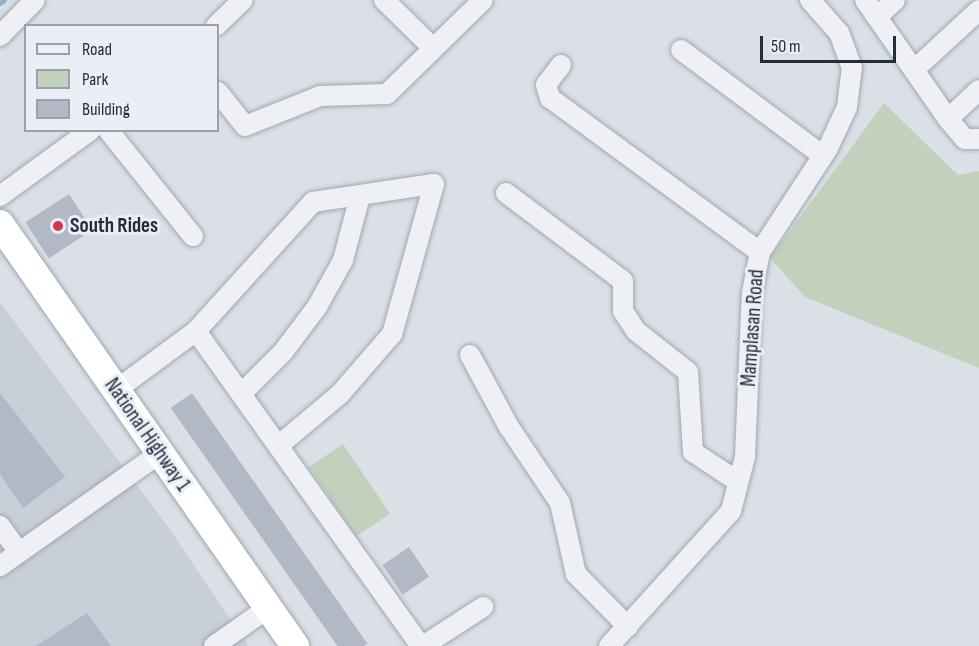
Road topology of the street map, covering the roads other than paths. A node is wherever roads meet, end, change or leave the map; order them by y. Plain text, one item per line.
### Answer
1 (35, 0) edge
2 (243, 0) edge
3 (384, 0) edge
4 (483, 0) edge
5 (810, 0) edge
6 (866, 0) edge
7 (895, 0) edge
8 (979, 10) edge
9 (878, 16) junction
10 (218, 24) edge
11 (0, 36) edge
12 (432, 46) junction
13 (681, 50) dead end
14 (561, 65) dead end
15 (914, 70) junction
16 (979, 90) edge
17 (219, 93) edge
18 (948, 119) junction
19 (88, 132) edge
20 (110, 132) edge
21 (979, 138) edge
22 (823, 156) junction
23 (506, 193) dead end
24 (0, 196) edge
25 (360, 196) junction
26 (0, 224) edge
27 (193, 236) dead end
28 (760, 252) junction
29 (196, 331) junction
30 (470, 355) dead end
31 (116, 390) junction
32 (242, 393) junction
33 (279, 446) junction
34 (160, 453) junction
35 (737, 481) junction
36 (0, 526) edge
37 (19, 552) junction
38 (0, 566) edge
39 (483, 607) dead end
40 (268, 608) junction
41 (628, 627) junction
42 (219, 644) edge
43 (295, 646) edge
44 (422, 646) edge
45 (609, 646) edge

1 - 11 street
2 - 10 street
3 - 12 street
4 - 12 street
5 - 22 street, Mamplasan Road
6 - 9 street
7 - 9 street
8 - 15 street
9 - 15 street
12 - 17 street
13 - 22 street
14 - 28 street
15 - 18 street
16 - 18 street
18 - 21 street
19 - 24 street
20 - 27 street
22 - 28 street, Mamplasan Road
23 - 35 street
25 - 29 street
25 - 32 street
25 - 33 street
26 - 31 highway, National Highway 1
28 - 35 street, Mamplasan Road
29 - 31 street
29 - 32 street
30 - 41 street
31 - 34 highway, National Highway 1
32 - 33 street
33 - 44 street
34 - 37 street
34 - 40 highway, National Highway 1
35 - 41 street, Mamplasan Road
36 - 37 street
37 - 38 street
39 - 44 street
40 - 42 street
40 - 43 highway, National Highway 1
41 - 45 street, Mamplasan Road

